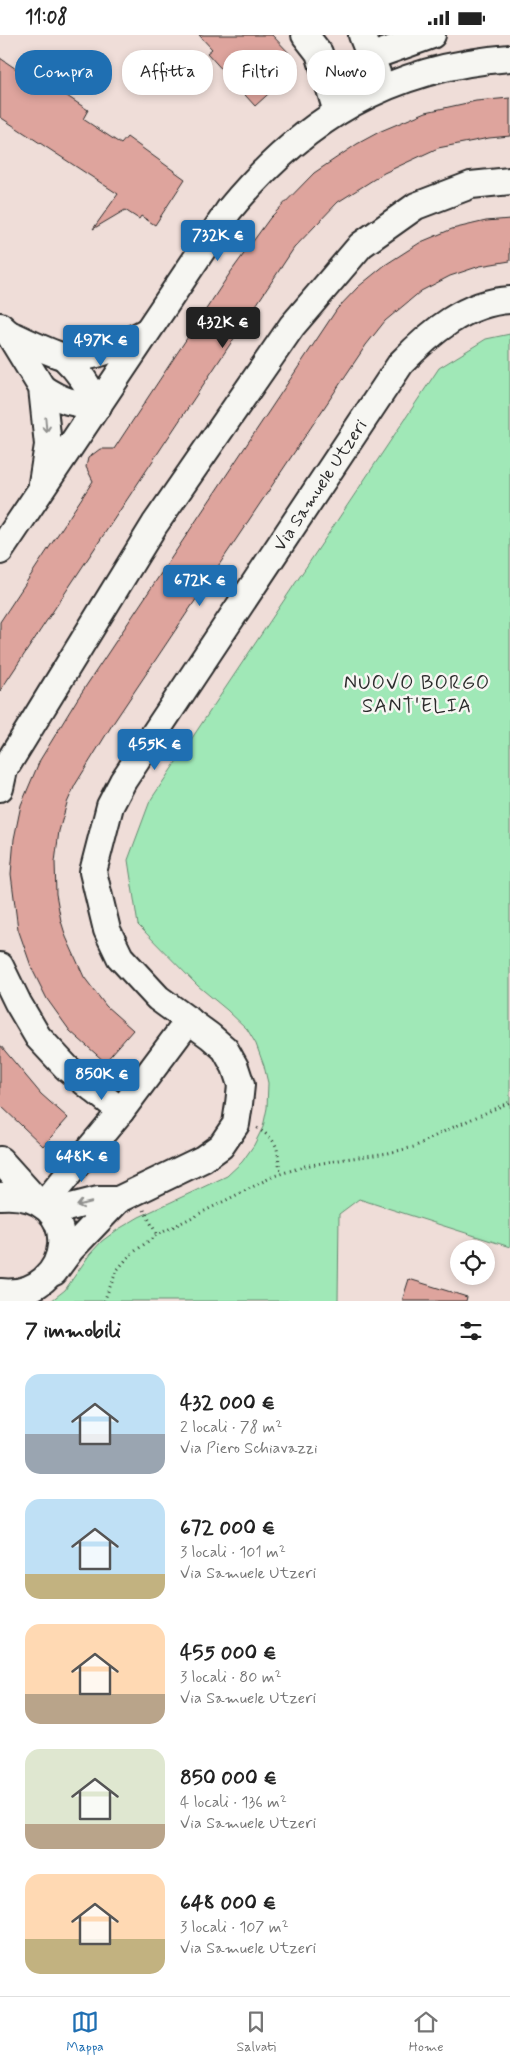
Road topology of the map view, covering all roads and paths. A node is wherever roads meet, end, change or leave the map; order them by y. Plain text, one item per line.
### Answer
1 (305, 35) edge
2 (432, 35) edge
3 (366, 46) edge
4 (510, 58) edge
5 (385, 87) edge
6 (369, 95) edge
7 (337, 112) junction
8 (510, 181) edge
9 (510, 300) edge
10 (4, 330) edge
11 (147, 332) junction
12 (64, 357) junction
13 (42, 388) junction
14 (98, 406) junction
15 (40, 491) junction
16 (0, 551) edge
17 (0, 788) edge
18 (0, 966) edge
19 (189, 1020) junction
20 (510, 1102) edge
21 (121, 1111) junction
22 (257, 1128) dead end
23 (0, 1160) edge
24 (280, 1174) junction
25 (0, 1196) edge
26 (118, 1200) junction
27 (43, 1206) junction
28 (144, 1210) dead end
29 (157, 1235) junction
30 (54, 1273) junction
31 (0, 1292) edge
32 (104, 1301) edge

1 - 7 street
2 - 3 street
4 - 5 street
6 - 7 street
7 - 11 street
8 - 17 street
9 - 19 street, Via Samuele Utzeri
10 - 12 street
10 - 13 street
11 - 12 street
11 - 14 street
12 - 14 street
13 - 14 street
13 -> 15 street
14 - 15 street
15 - 16 street
18 - 21 street
19 - 21 street
19 - 26 street, Via Samuele Utzeri
20 - 24 path
21 - 27 street
22 - 24 path
23 - 27 street
24 - 29 path
25 - 27 street
26 -> 27 street
26 - 30 street, Via Samuele Utzeri
27 - 30 street
28 - 29 path
29 - 32 path
30 - 31 street, Via Samuele Utzeri

